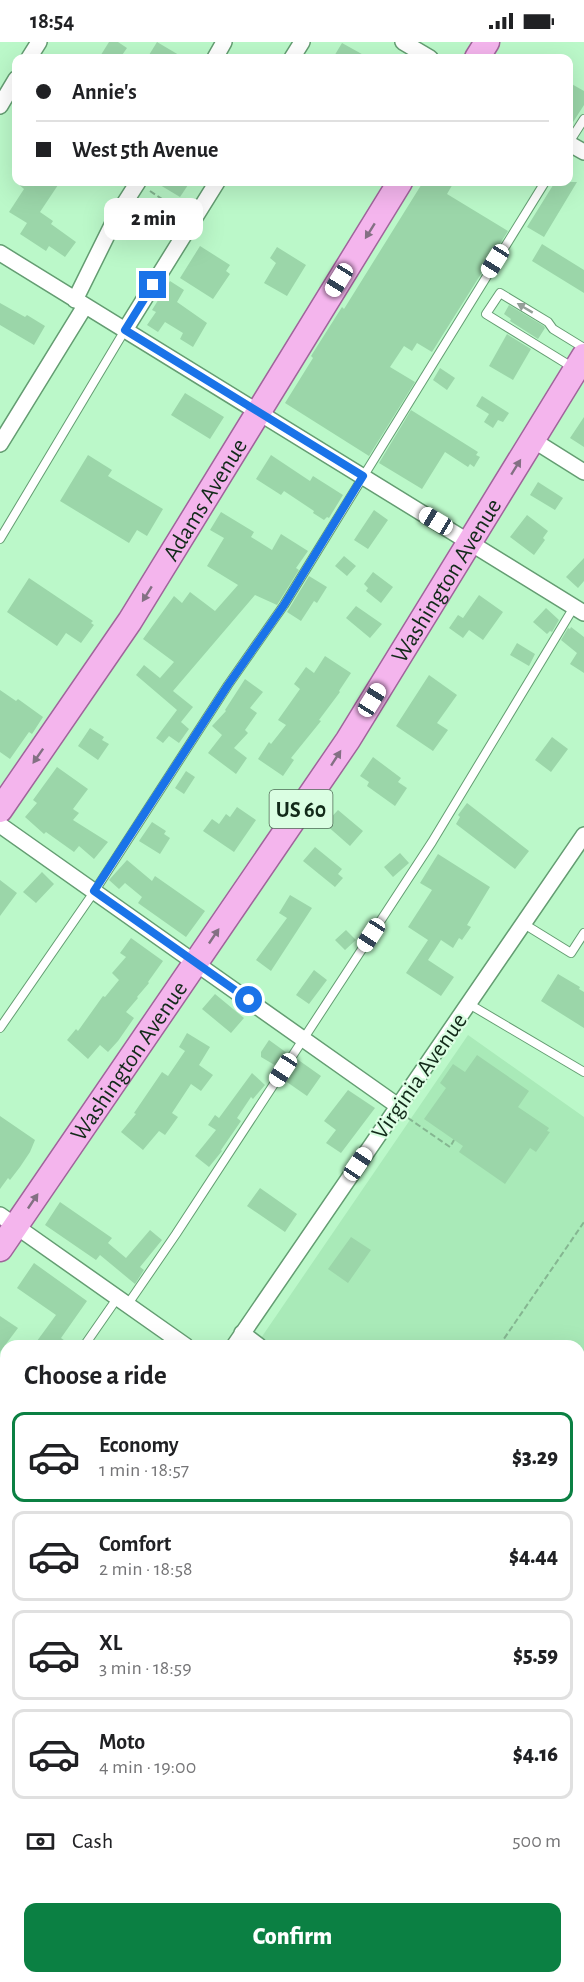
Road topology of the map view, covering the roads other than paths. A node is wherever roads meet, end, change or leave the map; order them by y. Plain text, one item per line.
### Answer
1 (403, 42) edge
2 (423, 54) edge
3 (12, 86) edge
4 (0, 106) edge
5 (584, 119) edge
6 (573, 137) edge
7 (140, 186) edge
8 (215, 186) edge
9 (398, 186) edge
10 (543, 186) edge
11 (0, 253) edge
12 (80, 303) junction
13 (125, 330) junction
14 (581, 358) edge
15 (258, 412) junction
16 (533, 440) junction
17 (0, 444) edge
18 (584, 472) edge
19 (363, 476) junction
20 (0, 539) edge
21 (470, 542) junction
22 (579, 610) edge
23 (0, 810) edge
24 (0, 825) edge
25 (584, 836) edge
26 (94, 891) junction
27 (524, 924) junction
28 (584, 933) edge
29 (196, 963) junction
30 (469, 1004) junction
31 (0, 1028) edge
32 (303, 1039) junction
33 (584, 1072) edge
34 (403, 1112) junction
35 (8, 1220) edge
36 (0, 1249) edge
37 (123, 1300) junction
38 (238, 1339) edge
39 (89, 1340) edge
40 (178, 1340) edge

1 - 2 street
3 - 4 street
5 - 6 lane
7 - 12 street
8 - 13 street
9 -> 15 main road, Adams Avenue
10 - 19 lane
11 - 12 street
12 - 13 street
12 - 17 street
13 - 15 street
13 - 20 lane
14 -> 14 lane
14 - 16 main road, Washington Avenue / US 60
15 - 19 street
15 -> 23 main road, Adams Avenue
16 - 18 street
21 -> 16 main road, Washington Avenue / US 60
19 - 21 street
19 - 26 lane
21 - 22 street
29 -> 21 main road, Washington Avenue / US 60
22 - 32 lane
24 - 26 street
25 - 27 street, Virginia Avenue
26 - 29 street
26 - 31 lane
27 - 28 lane
27 - 30 street, Virginia Avenue
29 - 32 street
35 -> 29 main road, Washington Avenue / US 60
30 - 33 lane
30 - 34 street, Virginia Avenue
32 - 34 street
32 - 37 lane
34 - 38 street, Virginia Avenue
35 - 36 main road, Washington Avenue / US 60
35 - 37 street
37 - 39 lane
37 - 40 street

